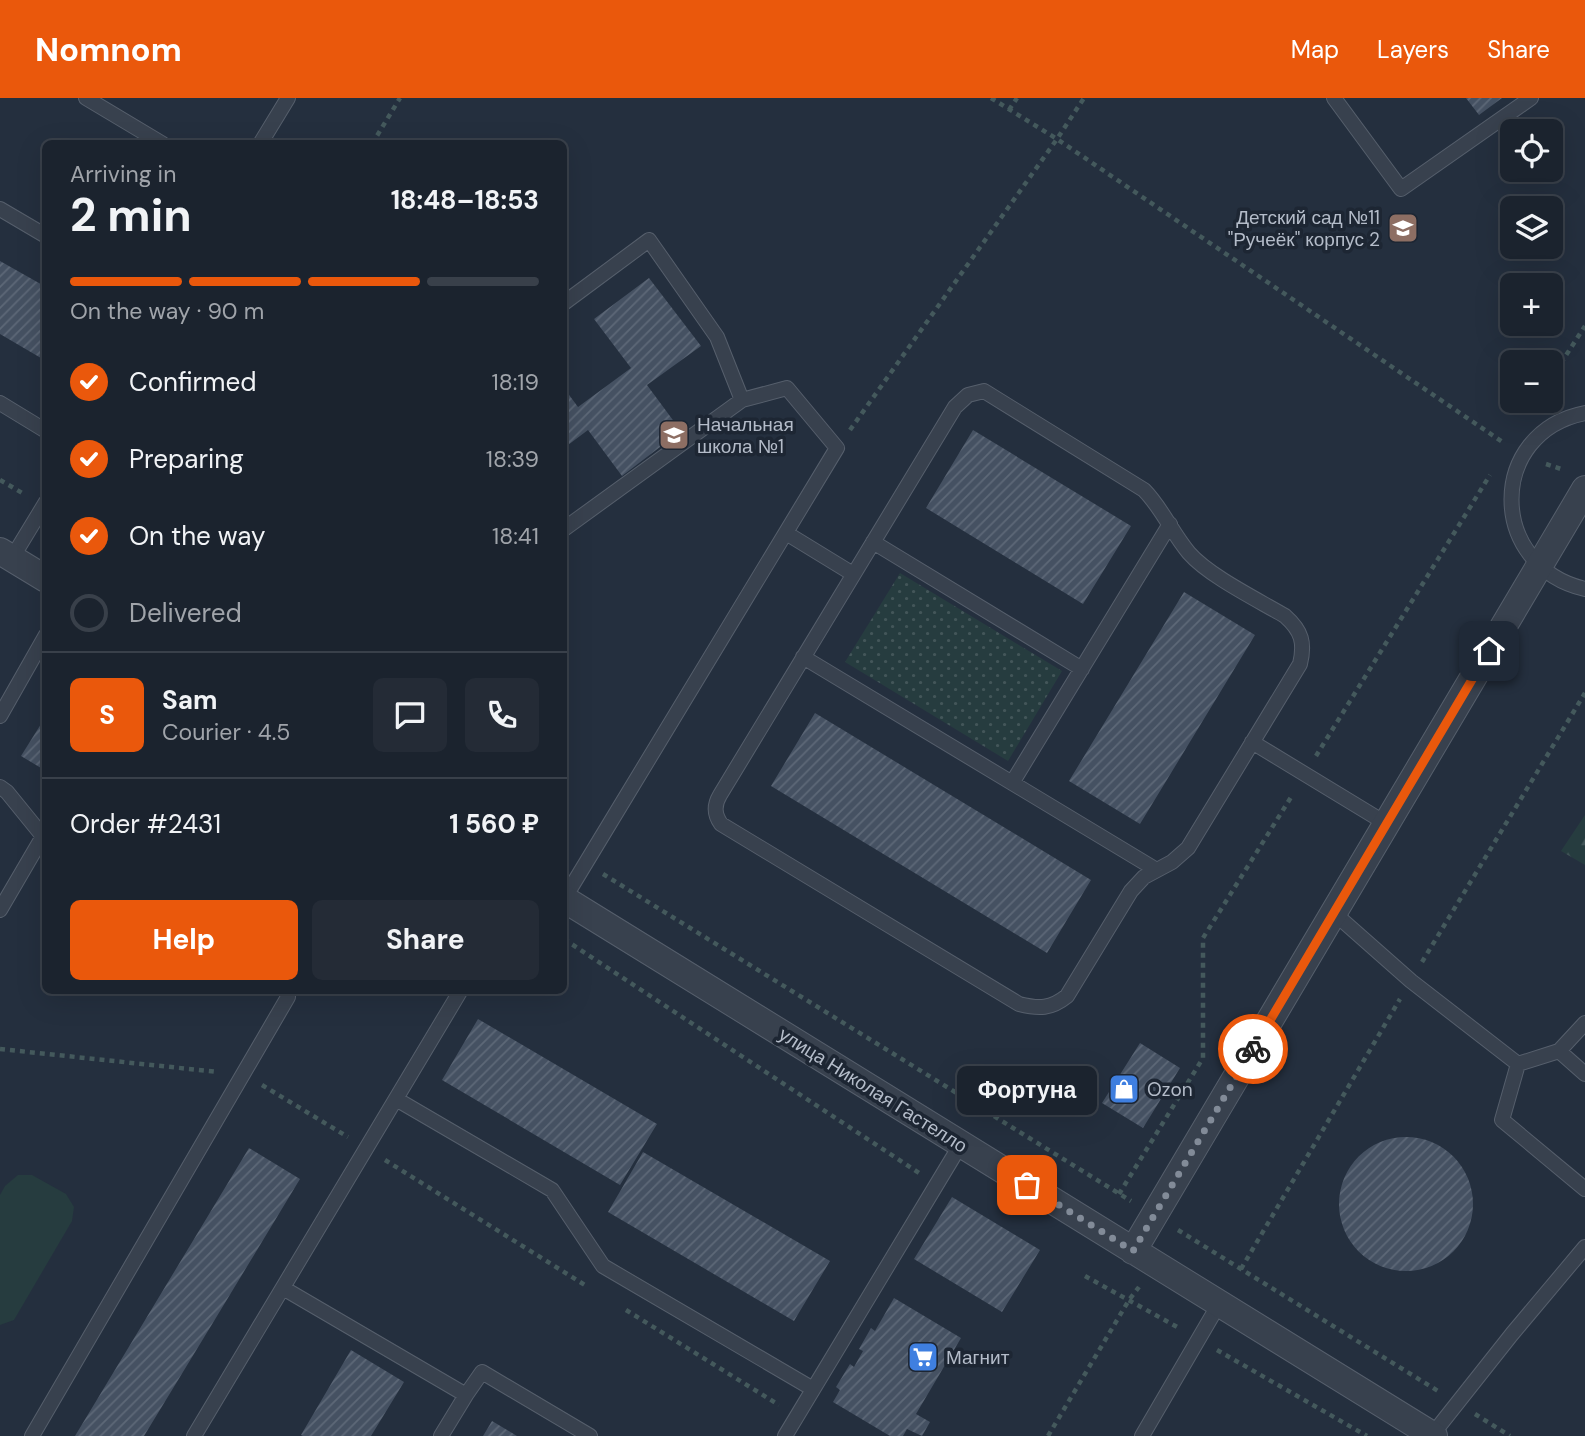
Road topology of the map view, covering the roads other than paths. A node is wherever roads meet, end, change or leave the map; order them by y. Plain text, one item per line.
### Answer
1 (86, 98) edge
2 (288, 98) edge
3 (1334, 98) edge
4 (1531, 98) edge
5 (156, 140) edge
6 (262, 140) edge
7 (0, 209) edge
8 (42, 234) edge
9 (567, 301) edge
10 (742, 400) junction
11 (0, 403) edge
12 (1585, 413) edge
13 (42, 429) edge
14 (1579, 480) edge
15 (42, 507) edge
16 (1170, 524) junction
17 (567, 528) edge
18 (786, 533) junction
19 (873, 542) junction
20 (6, 554) edge
21 (1538, 567) junction
22 (853, 574) junction
23 (42, 576) edge
24 (1585, 589) edge
25 (42, 642) edge
26 (803, 657) junction
27 (1082, 669) junction
28 (0, 716) edge
29 (1252, 742) junction
30 (1013, 783) junction
31 (0, 787) edge
32 (1387, 824) junction
33 (42, 836) edge
34 (42, 842) edge
35 (1155, 869) junction
36 (567, 894) edge
37 (567, 901) edge
38 (0, 910) edge
39 (1334, 913) junction
40 (288, 994) edge
41 (459, 994) edge
42 (1585, 1023) edge
43 (1559, 1051) junction
44 (1518, 1063) junction
45 (1585, 1074) edge
46 (396, 1099) junction
47 (961, 1144) junction
48 (1585, 1189) edge
49 (1585, 1247) edge
50 (1133, 1251) junction
51 (283, 1288) junction
52 (1219, 1304) junction
53 (813, 1389) junction
54 (466, 1395) junction
55 (32, 1436) edge
56 (194, 1436) edge
57 (441, 1436) edge
58 (590, 1436) edge
59 (785, 1436) edge
60 (1142, 1436) edge
61 (1433, 1436) edge

1 - 5 lane
2 - 6 lane
3 - 4 lane
7 - 8 lane
9 - 10 lane
10 - 17 lane
10 - 18 lane
11 - 13 lane
12 - 21 lane
14 - 21 street
15 - 20 lane
16 - 19 lane
16 - 27 lane
16 - 29 lane
18 - 22 lane
18 - 36 lane
19 - 22 lane
19 - 27 lane
20 - 23 street
21 - 24 lane
21 - 32 street
22 - 26 lane
25 - 28 lane
26 - 30 lane
26 - 35 lane
27 - 30 lane
29 - 32 lane
29 - 35 lane
30 - 35 lane
31 - 33 lane
32 - 39 street
34 - 38 lane
37 - 47 street, улица Николая Гастелло
39 - 44 lane
39 - 50 street
40 - 55 lane
41 - 46 lane
42 - 43 lane
43 - 44 lane
43 - 45 lane
44 - 48 lane
46 - 51 lane
46 - 53 lane
47 - 50 street, улица Николая Гастелло
47 - 53 lane
49 - 61 lane
50 - 52 street, улица Николая Гастелло
51 - 54 lane
51 - 56 lane
52 - 60 lane
52 - 61 street, улица Николая Гастелло
53 - 59 lane
54 - 57 lane
54 - 58 lane

